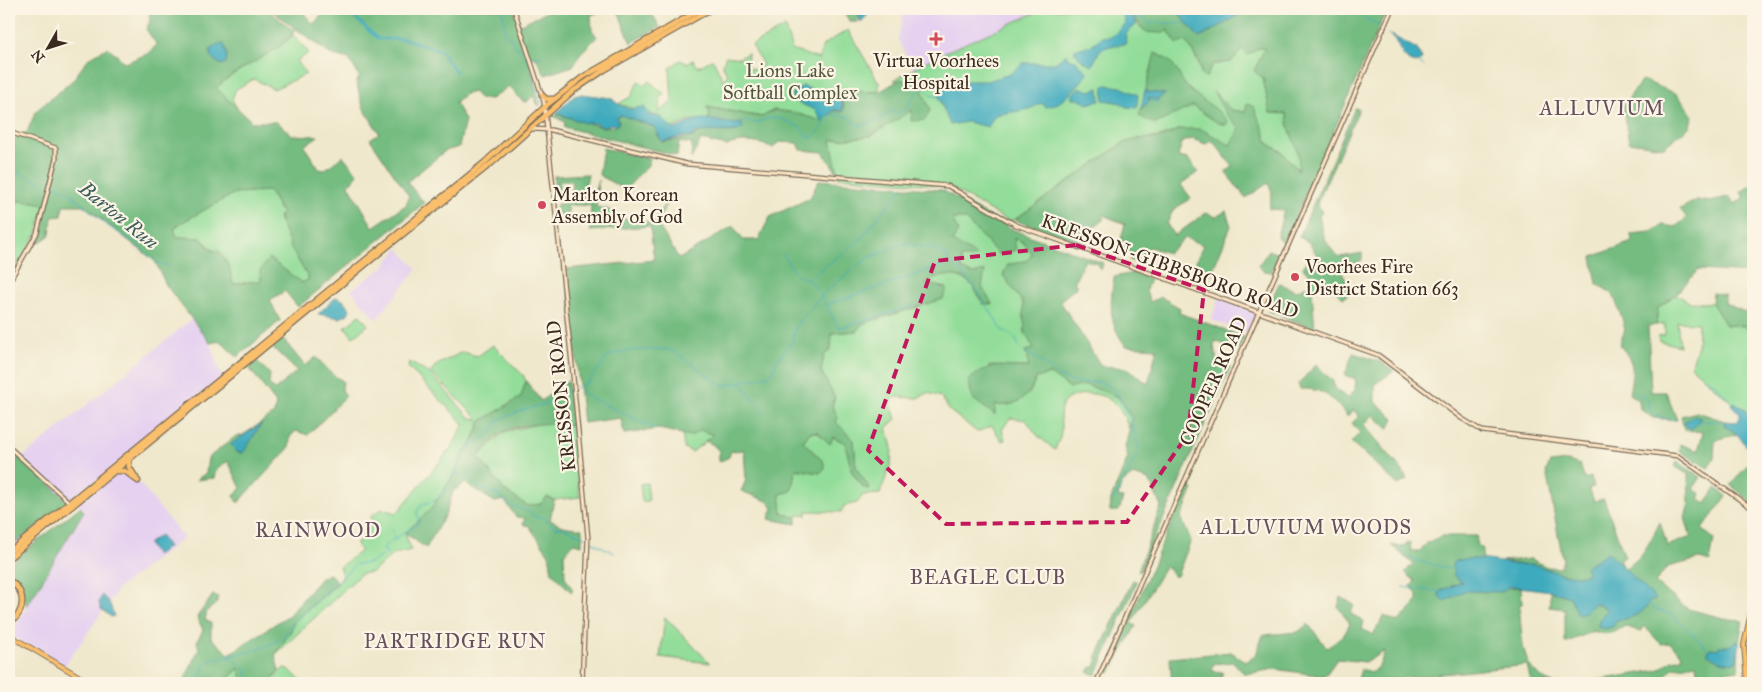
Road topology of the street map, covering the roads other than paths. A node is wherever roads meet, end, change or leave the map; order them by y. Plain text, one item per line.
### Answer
1 (514, 9) edge
2 (701, 9) edge
3 (711, 9) edge
4 (1392, 9) edge
5 (542, 95) junction
6 (556, 98) junction
7 (544, 108) junction
8 (544, 116) junction
9 (529, 130) junction
10 (545, 130) junction
11 (9, 132) edge
12 (431, 205) junction
13 (424, 217) junction
14 (9, 282) edge
15 (1259, 312) junction
16 (9, 447) edge
17 (129, 459) junction
18 (115, 471) junction
19 (69, 502) junction
20 (1753, 509) edge
21 (66, 511) junction
22 (9, 552) edge
23 (9, 558) edge
24 (9, 581) edge
25 (1753, 604) edge
26 (9, 623) edge
27 (9, 635) edge
28 (90, 683) edge
29 (582, 683) edge
30 (1096, 683) edge
31 (1747, 683) edge

1 - 5 street, KRESSON ROAD
2 - 6 highway
3 - 8 highway
4 - 15 street, COOPER ROAD
5 - 6 highway
5 - 7 street, KRESSON ROAD
6 - 7 highway
7 - 8 street, KRESSON ROAD
7 - 12 highway
8 - 9 highway
8 - 10 street, KRESSON ROAD
9 - 10 street, KRESSON-GIBBSBORO ROAD
9 - 13 highway
10 - 15 street, KRESSON-GIBBSBORO ROAD
10 - 29 street, KRESSON ROAD
11 - 14 street
12 - 13 highway
12 - 19 highway
13 - 17 highway
15 - 20 street, KRESSON-GIBBSBORO ROAD
15 - 30 street, COOPER ROAD
16 - 19 street
17 - 18 highway
17 - 18 highway
18 - 21 highway
19 - 21 highway
19 - 22 highway
21 - 23 highway
24 - 26 highway
25 - 31 main road
27 - 28 main road

